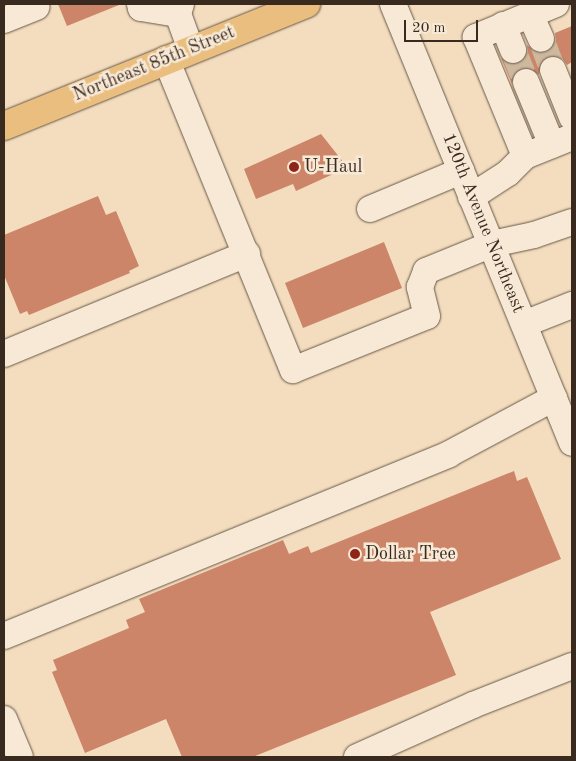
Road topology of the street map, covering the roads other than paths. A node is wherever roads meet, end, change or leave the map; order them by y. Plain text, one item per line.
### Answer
1 (140, 4) edge
2 (306, 4) edge
3 (393, 4) edge
4 (556, 4) edge
5 (36, 7) dead end
6 (179, 9) edge
7 (530, 14) junction
8 (4, 20) edge
9 (503, 25) junction
10 (541, 39) tunnel mouth
11 (192, 49) junction
12 (513, 50) tunnel mouth
13 (166, 59) junction
14 (553, 70) tunnel mouth
15 (526, 82) tunnel mouth
16 (572, 117) edge
17 (4, 126) edge
18 (562, 141) edge
19 (525, 156) junction
20 (461, 171) junction
21 (471, 196) junction
22 (370, 209) dead end
23 (572, 222) edge
24 (492, 244) junction
25 (247, 254) junction
26 (572, 305) edge
27 (524, 324) junction
28 (4, 354) edge
29 (554, 398) junction
30 (572, 443) edge
31 (4, 636) edge
32 (572, 666) edge
33 (4, 718) edge
34 (20, 757) edge
35 (357, 757) edge

1 - 6 street
2 - 11 main road, Northeast 85th Street
3 - 20 street, 120th Avenue Northeast
4 - 7 street
5 - 8 street
6 - 11 street
7 - 9 street
7 - 10 street
9 - 12 street
9 - 19 street
11 - 13 main road, Northeast 85th Street
13 - 17 main road, Northeast 85th Street
13 - 25 street
14 - 16 street
15 - 18 street
18 - 19 street
19 - 21 street
20 - 21 street, 120th Avenue Northeast
20 - 22 street
21 - 24 street, 120th Avenue Northeast
23 - 24 street
24 - 25 street
24 - 27 street, 120th Avenue Northeast
25 - 28 street
26 - 27 street
27 - 29 street, 120th Avenue Northeast
29 - 30 street, 120th Avenue Northeast
29 - 31 street
32 - 35 street
33 - 34 street

